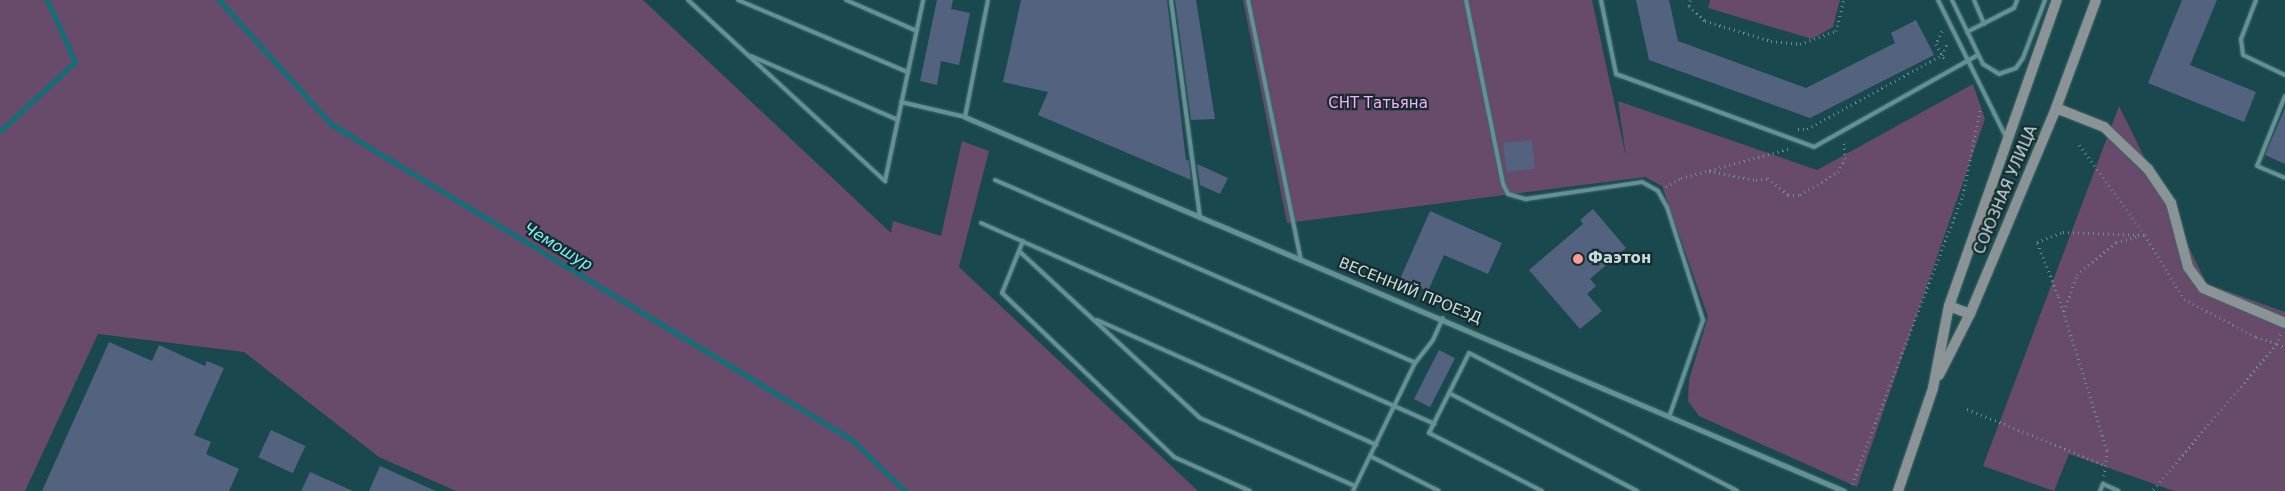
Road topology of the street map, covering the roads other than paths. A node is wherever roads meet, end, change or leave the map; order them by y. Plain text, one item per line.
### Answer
1 (688, 0) edge
2 (738, 0) edge
3 (846, 0) edge
4 (923, 0) edge
5 (988, 0) edge
6 (1171, 0) edge
7 (1248, 0) edge
8 (1466, 0) edge
9 (1601, 0) edge
10 (1938, 0) edge
11 (1952, 0) edge
12 (1974, 0) edge
13 (2017, 0) edge
14 (2045, 0) edge
15 (2057, 0) edge
16 (2096, 0) edge
17 (2256, 0) edge
18 (1984, 24) junction
19 (917, 31) junction
20 (1967, 32) junction
21 (748, 55) junction
22 (1978, 55) junction
23 (1968, 60) junction
24 (908, 72) junction
25 (2285, 75) edge
26 (2285, 96) edge
27 (901, 102) junction
28 (2056, 108) junction
29 (965, 117) junction
30 (898, 120) junction
31 (2007, 139) junction
32 (2285, 178) edge
33 (996, 180) dead end
34 (1200, 219) junction
35 (981, 223) dead end
36 (1023, 241) junction
37 (1019, 251) junction
38 (1301, 261) junction
39 (1949, 306) junction
40 (1970, 314) junction
41 (1092, 318) junction
42 (1443, 318) junction
43 (2285, 323) edge
44 (1415, 363) junction
45 (1933, 388) junction
46 (1449, 393) junction
47 (1396, 405) junction
48 (1670, 414) junction
49 (1434, 424) junction
50 (1376, 445) junction
51 (1370, 456) junction
52 (1356, 486) junction
53 (1250, 491) edge
54 (1353, 491) edge
55 (1439, 491) edge
56 (1542, 491) edge
57 (1637, 491) edge
58 (1737, 491) edge
59 (1844, 491) edge
60 (1898, 491) edge
61 (2100, 491) edge
62 (2119, 491) edge

1 - 21 lane
2 - 24 lane
3 - 19 lane
4 - 19 lane
5 - 29 lane
6 - 34 lane
7 - 38 lane
8 - 48 lane
9 - 23 lane
10 - 23 lane
11 - 20 lane
12 - 18 lane
13 - 18 lane
14 - 22 lane
15 - 31 main road, СОЮЗНАЯ УЛИЦА
16 - 28 main road, СОЮЗНАЯ УЛИЦА
17 - 25 lane
18 - 20 lane
19 - 24 lane
20 - 22 lane
21 - 30 lane
21 - 30 lane
22 - 23 lane
23 - 31 lane
24 - 27 lane
26 - 32 lane
27 - 29 lane
27 - 30 lane
28 - 40 main road, СОЮЗНАЯ УЛИЦА
28 - 43 main road
29 - 34 street, ВЕСЕННИЙ ПРОЕЗД
31 - 39 main road, СОЮЗНАЯ УЛИЦА
33 - 44 lane
34 - 38 street, ВЕСЕННИЙ ПРОЕЗД
35 - 36 lane
36 - 37 lane
36 - 47 lane
37 - 41 lane
37 - 53 lane
38 - 42 street, ВЕСЕННИЙ ПРОЕЗД
39 - 40 main road
39 - 45 main road, СОЮЗНАЯ УЛИЦА
40 - 45 main road, СОЮЗНАЯ УЛИЦА
41 - 50 lane
41 - 52 lane
42 - 44 lane
42 - 48 street, ВЕСЕННИЙ ПРОЕЗД
44 - 47 lane
45 - 60 main road, СОЮЗНАЯ УЛИЦА
46 - 49 lane
46 - 57 lane
46 - 58 lane
47 - 49 lane
47 - 50 lane
48 - 59 street, ВЕСЕННИЙ ПРОЕЗД
49 - 56 lane
50 - 51 lane
51 - 52 lane
51 - 55 lane
52 - 54 lane
61 - 62 lane

